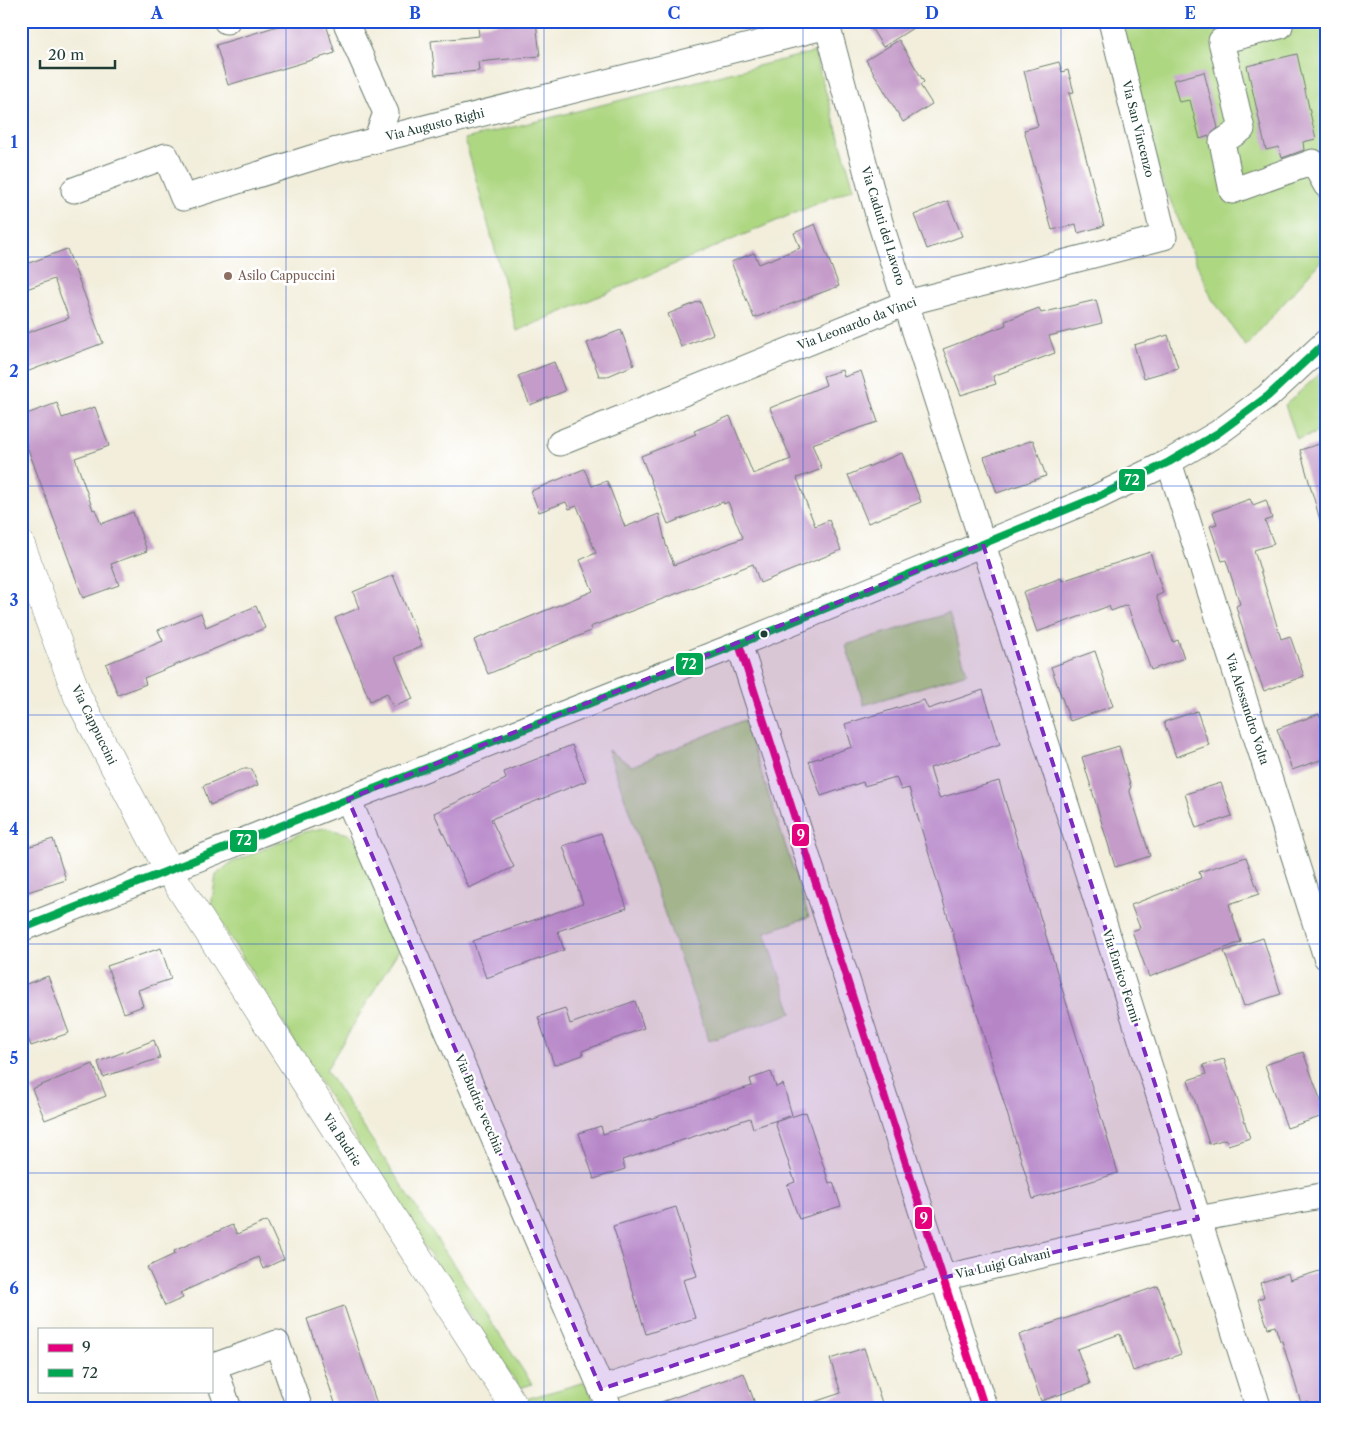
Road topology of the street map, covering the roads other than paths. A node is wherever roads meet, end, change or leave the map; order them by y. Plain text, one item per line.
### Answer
1 (344, 21) edge
2 (1111, 21) edge
3 (1281, 21) edge
4 (827, 24) edge
5 (376, 140) junction
6 (1326, 185) edge
7 (74, 190) dead end
8 (1164, 237) joint
9 (906, 303) junction
10 (1326, 342) edge
11 (560, 443) dead end
12 (1169, 462) junction
13 (983, 544) junction
14 (21, 545) edge
15 (739, 644) junction
16 (348, 799) junction
17 (169, 871) junction
18 (21, 929) edge
19 (1326, 957) edge
20 (1326, 1196) edge
21 (1198, 1219) junction
22 (942, 1278) junction
23 (606, 1399) edge
24 (229, 1409) edge
25 (300, 1409) edge
26 (516, 1409) edge
27 (985, 1409) edge
28 (1259, 1409) edge

1 - 5 street
2 - 8 street, Via San Vincenzo
3 - 6 street
4 - 5 street, Via Augusto Righi
4 - 9 street, Via Caduti del Lavoro
5 - 7 street, Via Augusto Righi
8 - 9 street, Via Leonardo da Vinci
9 - 11 street, Via Leonardo da Vinci
9 - 13 street, Via Caduti del Lavoro
10 - 12 street
12 - 13 street
12 - 19 street, Via Alessandro Volta
13 - 15 street
13 - 21 street, Via Enrico Fermi
14 - 17 main road, Via Cappuccini
15 - 16 street
15 - 22 street
16 - 17 street
16 - 23 street, Via Budrie vecchia
17 - 18 street
17 - 26 main road, Via Budrie
20 - 21 street, Via Luigi Galvani
21 - 22 street, Via Luigi Galvani
21 - 28 street, Via Enrico Fermi
22 - 23 street, Via Luigi Galvani
22 - 27 street
24 - 25 street

